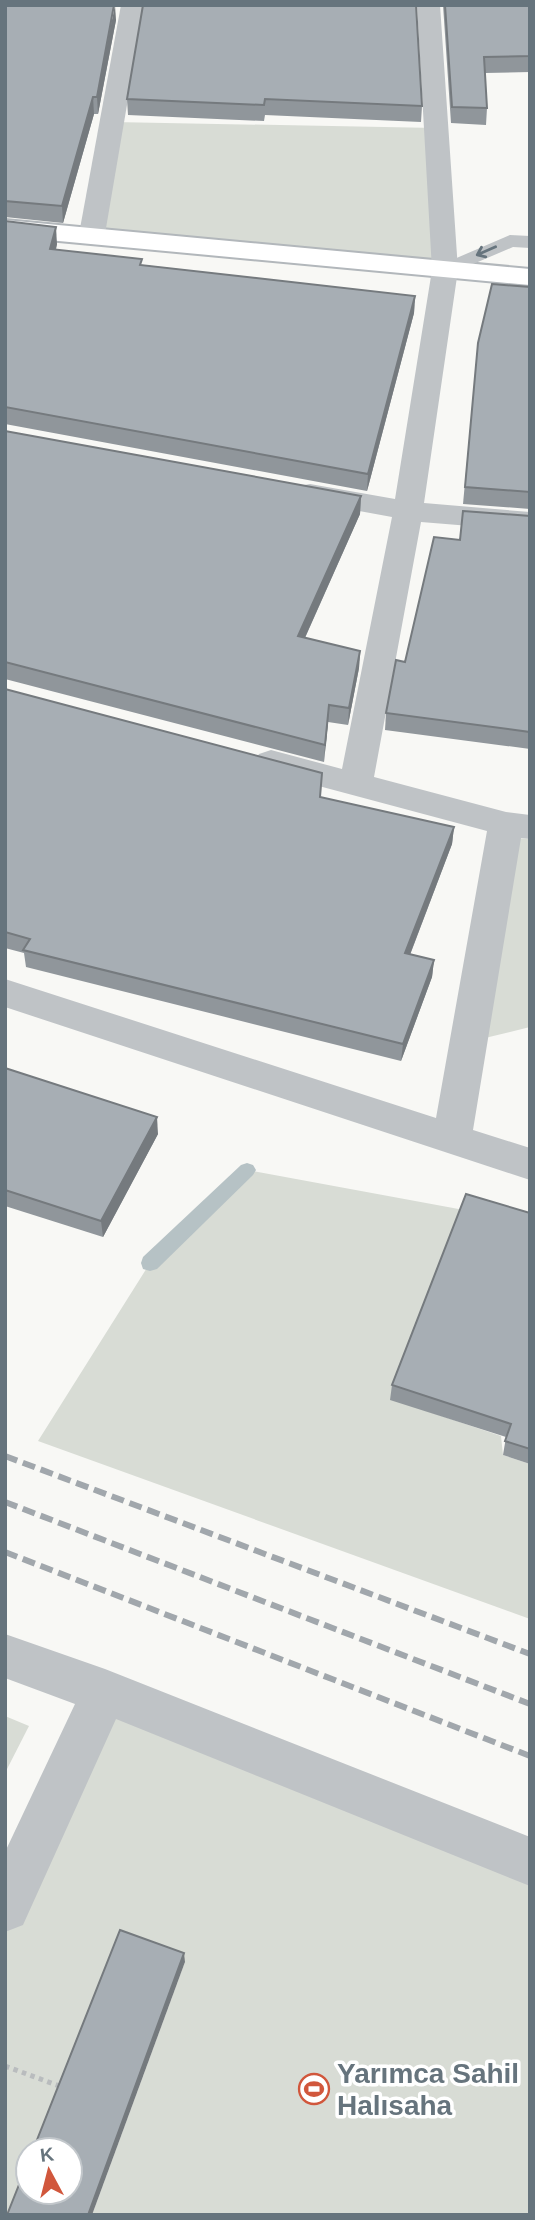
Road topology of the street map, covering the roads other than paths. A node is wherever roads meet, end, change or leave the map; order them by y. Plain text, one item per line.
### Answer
1 (133, 5) edge
2 (428, 5) edge
3 (5, 228) edge
4 (92, 234) junction
5 (530, 242) edge
6 (445, 270) junction
7 (530, 277) edge
8 (287, 489) edge
9 (408, 512) junction
10 (530, 522) edge
11 (248, 756) edge
12 (356, 784) junction
13 (518, 825) edge
14 (5, 993) edge
15 (452, 1138) junction
16 (530, 1164) edge
17 (5, 1656) edge
18 (105, 1692) junction
19 (530, 1862) edge
20 (5, 1907) edge

1 - 4 street
2 - 6 street
3 - 4 main road
4 - 6 main road
5 -> 6 lane
6 - 7 main road
6 - 9 street
8 - 9 street
9 - 10 street
9 - 12 street
11 - 12 street
12 - 13 street
13 - 15 street
14 - 15 street
15 - 16 street
17 - 18 street
18 - 19 street
18 - 20 street

